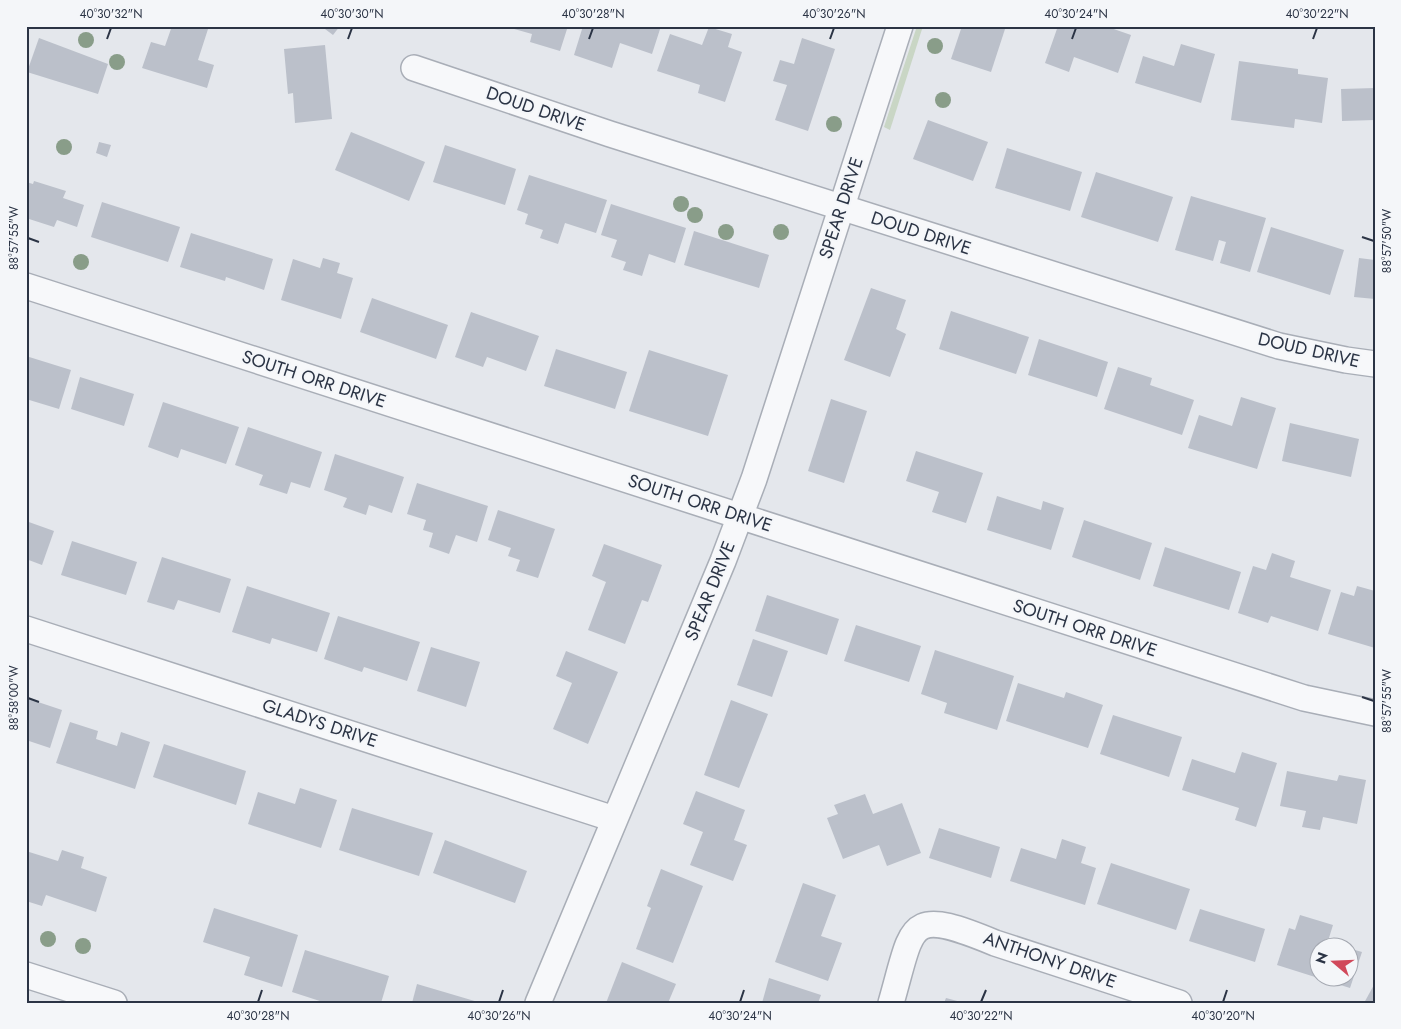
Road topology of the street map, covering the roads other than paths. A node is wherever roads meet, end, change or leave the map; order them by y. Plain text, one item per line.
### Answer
1 (900, 26) edge
2 (414, 68) dead end
3 (841, 207) junction
4 (26, 286) edge
5 (1375, 364) edge
6 (740, 516) junction
7 (26, 629) edge
8 (1375, 713) edge
9 (614, 819) junction
10 (26, 975) edge
11 (114, 1003) edge
12 (538, 1003) edge
13 (891, 1003) edge
14 (1179, 1003) edge

1 - 3 street, SPEAR DRIVE
2 - 3 street, DOUD DRIVE
3 - 5 street, DOUD DRIVE
3 - 6 street, SPEAR DRIVE
4 - 6 street, SOUTH ORR DRIVE
6 - 8 street, SOUTH ORR DRIVE
6 - 9 street, SPEAR DRIVE
7 - 9 street, GLADYS DRIVE
9 - 12 street, SPEAR DRIVE
10 - 11 street
13 - 14 street, ANTHONY DRIVE

